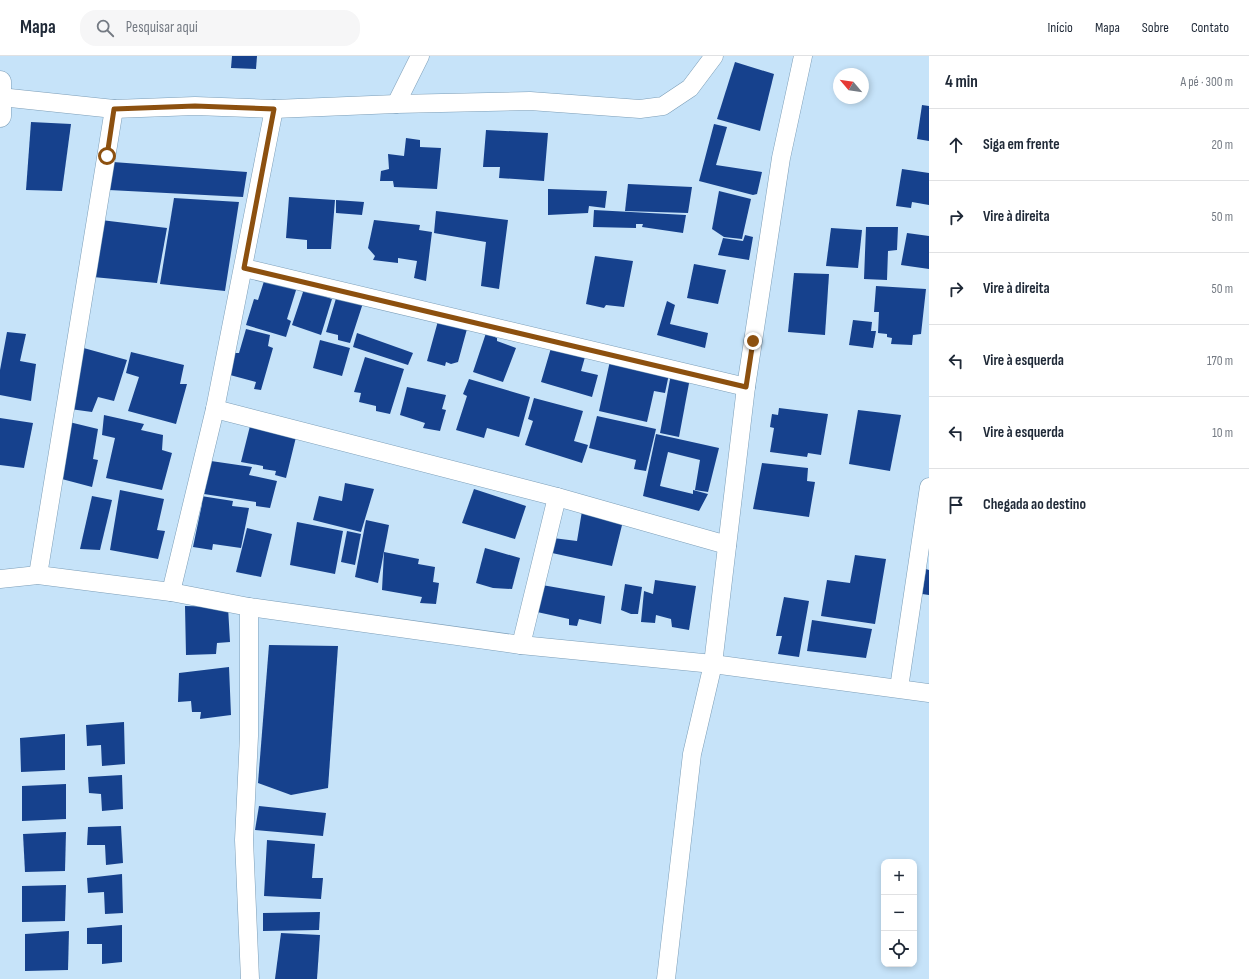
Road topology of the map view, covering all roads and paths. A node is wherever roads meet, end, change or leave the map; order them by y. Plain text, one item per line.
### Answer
1 (420, 56) edge
2 (714, 56) edge
3 (803, 56) edge
4 (0, 98) edge
5 (396, 104) junction
6 (114, 109) junction
7 (274, 109) junction
8 (244, 268) junction
9 (746, 387) junction
10 (215, 409) junction
11 (929, 486) edge
12 (557, 497) junction
13 (727, 545) junction
14 (38, 575) junction
15 (0, 579) edge
16 (171, 592) junction
17 (249, 607) junction
18 (521, 645) junction
19 (713, 664) junction
20 (899, 688) junction
21 (929, 693) edge
22 (250, 979) edge
23 (666, 979) edge

1 - 5 street
2 - 5 street
3 - 9 street
4 - 6 street
5 - 7 street
6 - 7 street
6 - 14 street
7 - 8 street
8 - 9 street
8 - 10 street
9 - 13 street
10 - 12 street
10 - 16 street
11 - 20 street
12 - 13 street
12 - 18 street
13 - 19 street
14 - 15 street
14 - 16 street
16 - 17 street
17 - 18 street
17 - 22 street
18 - 19 street
19 - 20 street
19 - 23 street
20 - 21 street

